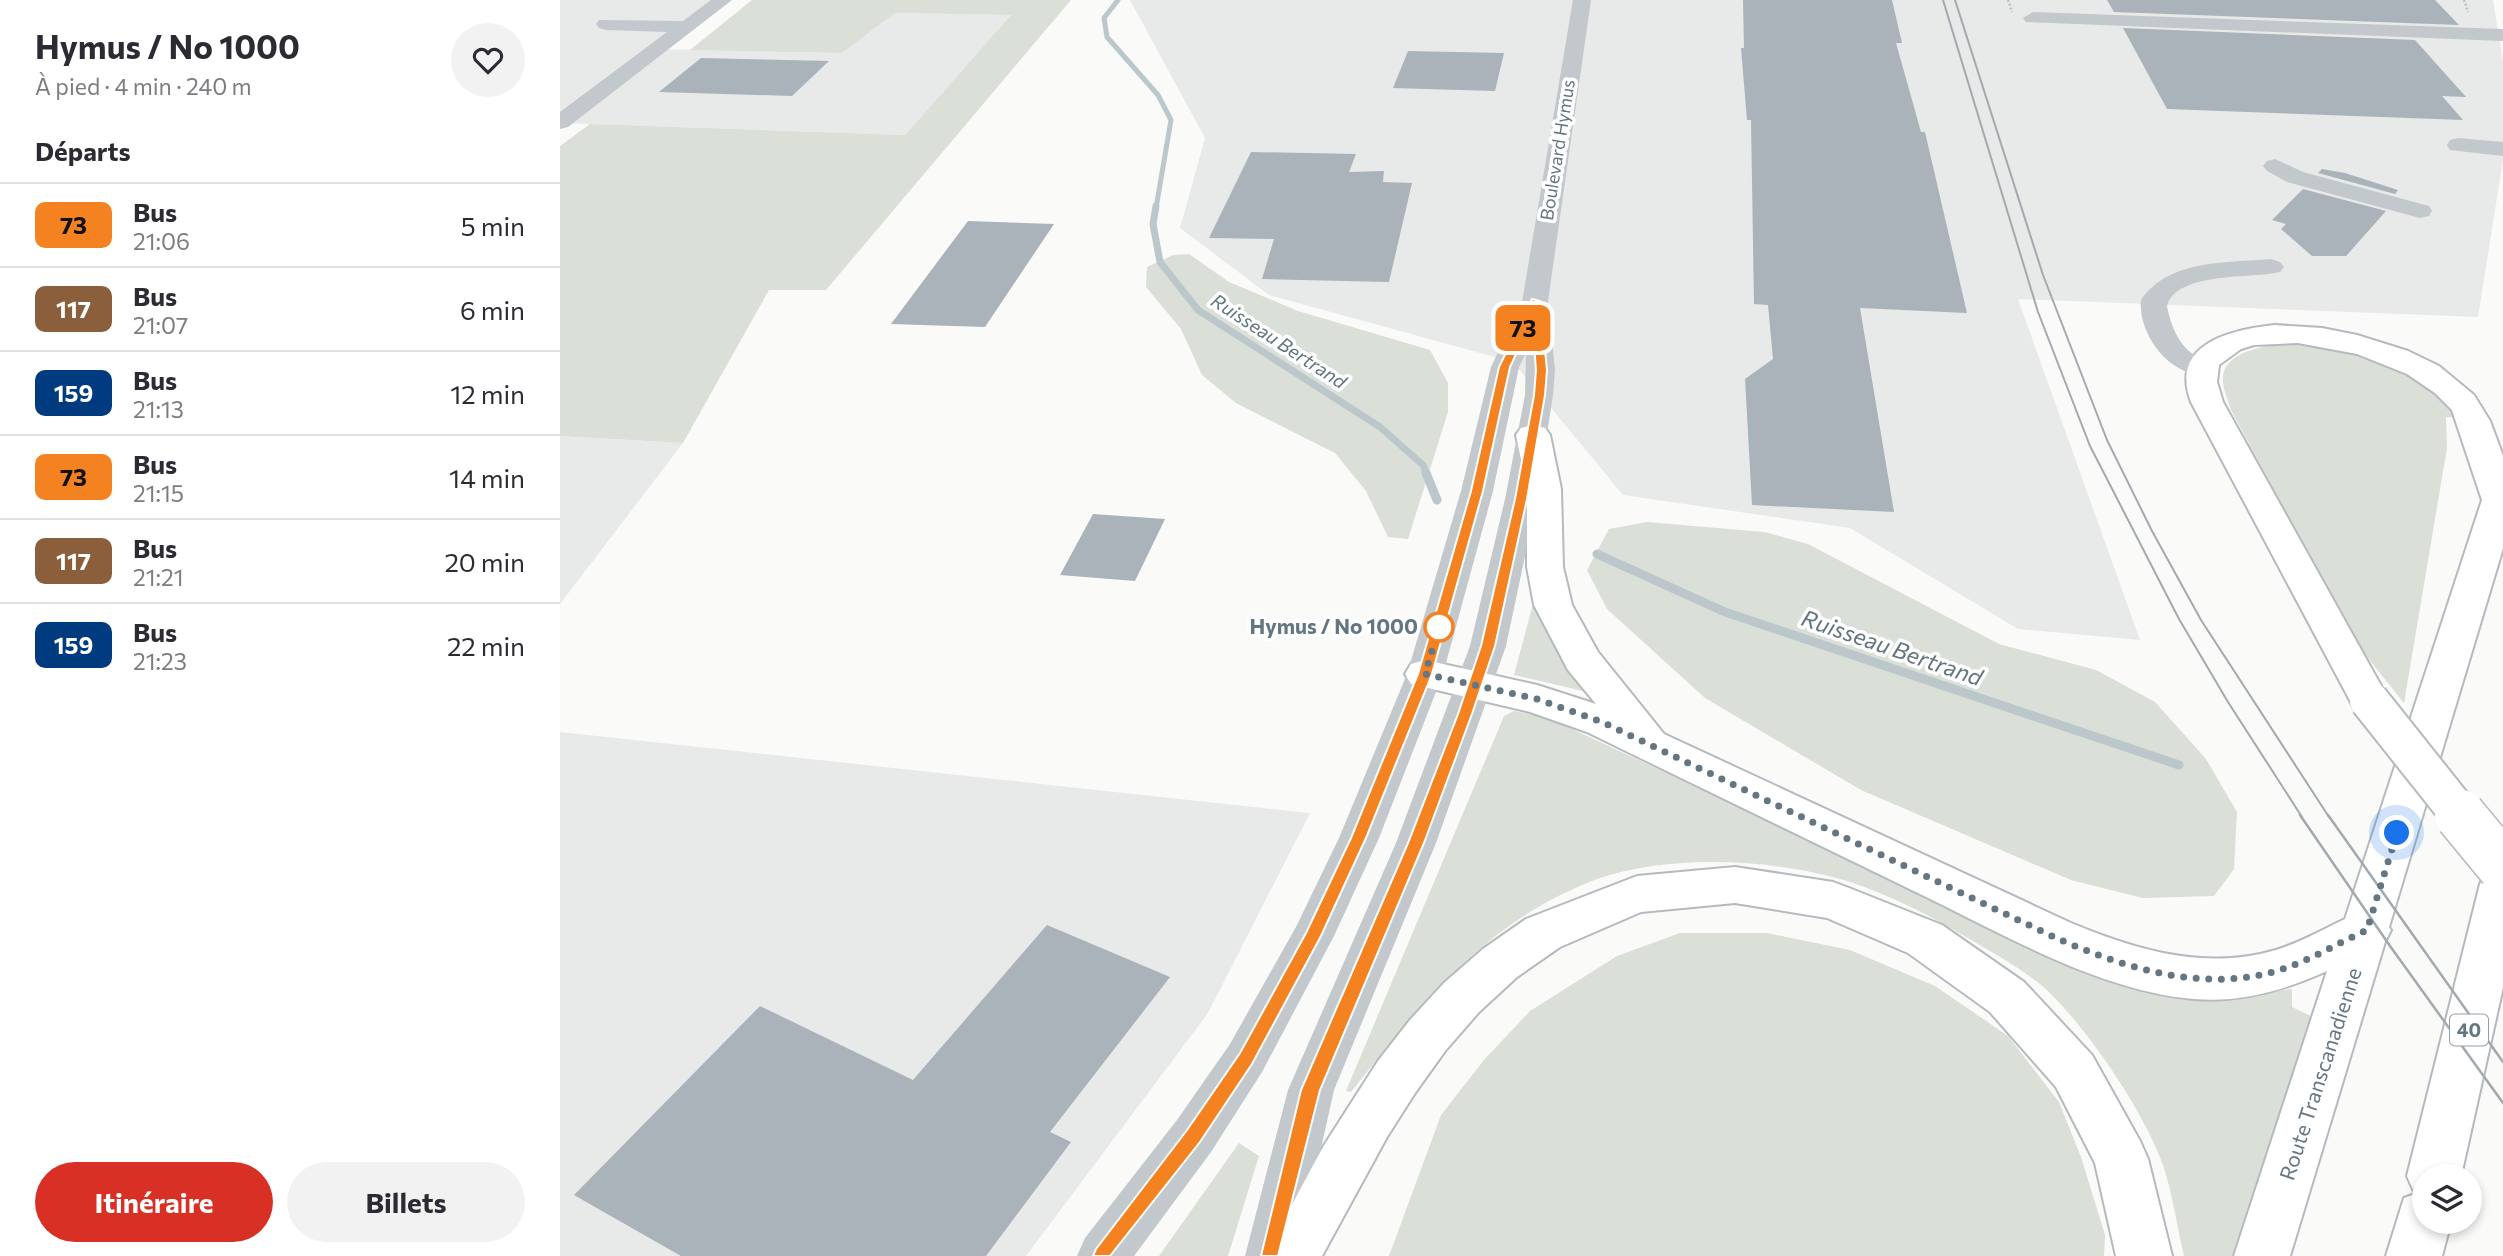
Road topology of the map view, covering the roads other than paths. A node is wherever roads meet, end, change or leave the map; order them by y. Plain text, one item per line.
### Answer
1 (723, 0) edge
2 (1582, 0) edge
3 (2033, 18) dead end
4 (606, 24) dead end
5 (686, 27) junction
6 (2503, 35) edge
7 (560, 121) edge
8 (2458, 145) dead end
9 (2503, 149) edge
10 (2275, 166) dead end
11 (2420, 211) dead end
12 (2271, 267) dead end
13 (1535, 301) junction
14 (2202, 368) junction
15 (1533, 435) junction
16 (2501, 496) edge
17 (1425, 674) junction
18 (1474, 685) junction
19 (1651, 744) junction
20 (2503, 867) edge
21 (2503, 884) edge
22 (2367, 930) junction
23 (2437, 1164) edge
24 (2420, 1234) edge
25 (1103, 1256) edge
26 (1271, 1256) edge
27 (1292, 1256) edge
28 (2144, 1256) edge
29 (2262, 1256) edge
30 (2414, 1256) edge

1 - 5 street
2 - 13 street, Boulevard Hymus
3 - 6 street
4 - 5 street
5 - 7 street
8 - 9 street
10 - 11 street
12 - 14 street
13 - 15 street, Boulevard Hymus
13 - 17 street, Boulevard Hymus
14 - 16 main road
14 - 20 main road, bridge
15 - 18 street, Boulevard Hymus
15 - 19 main road
16 - 22 main road, Route Transcanadienne
17 - 18 main road
17 - 25 street, Boulevard Hymus
18 - 19 main road
18 - 26 street, Boulevard Hymus
19 - 22 main road
21 - 23 main road, 40
22 - 29 main road, Route Transcanadienne
24 - 30 main road
27 - 28 main road

